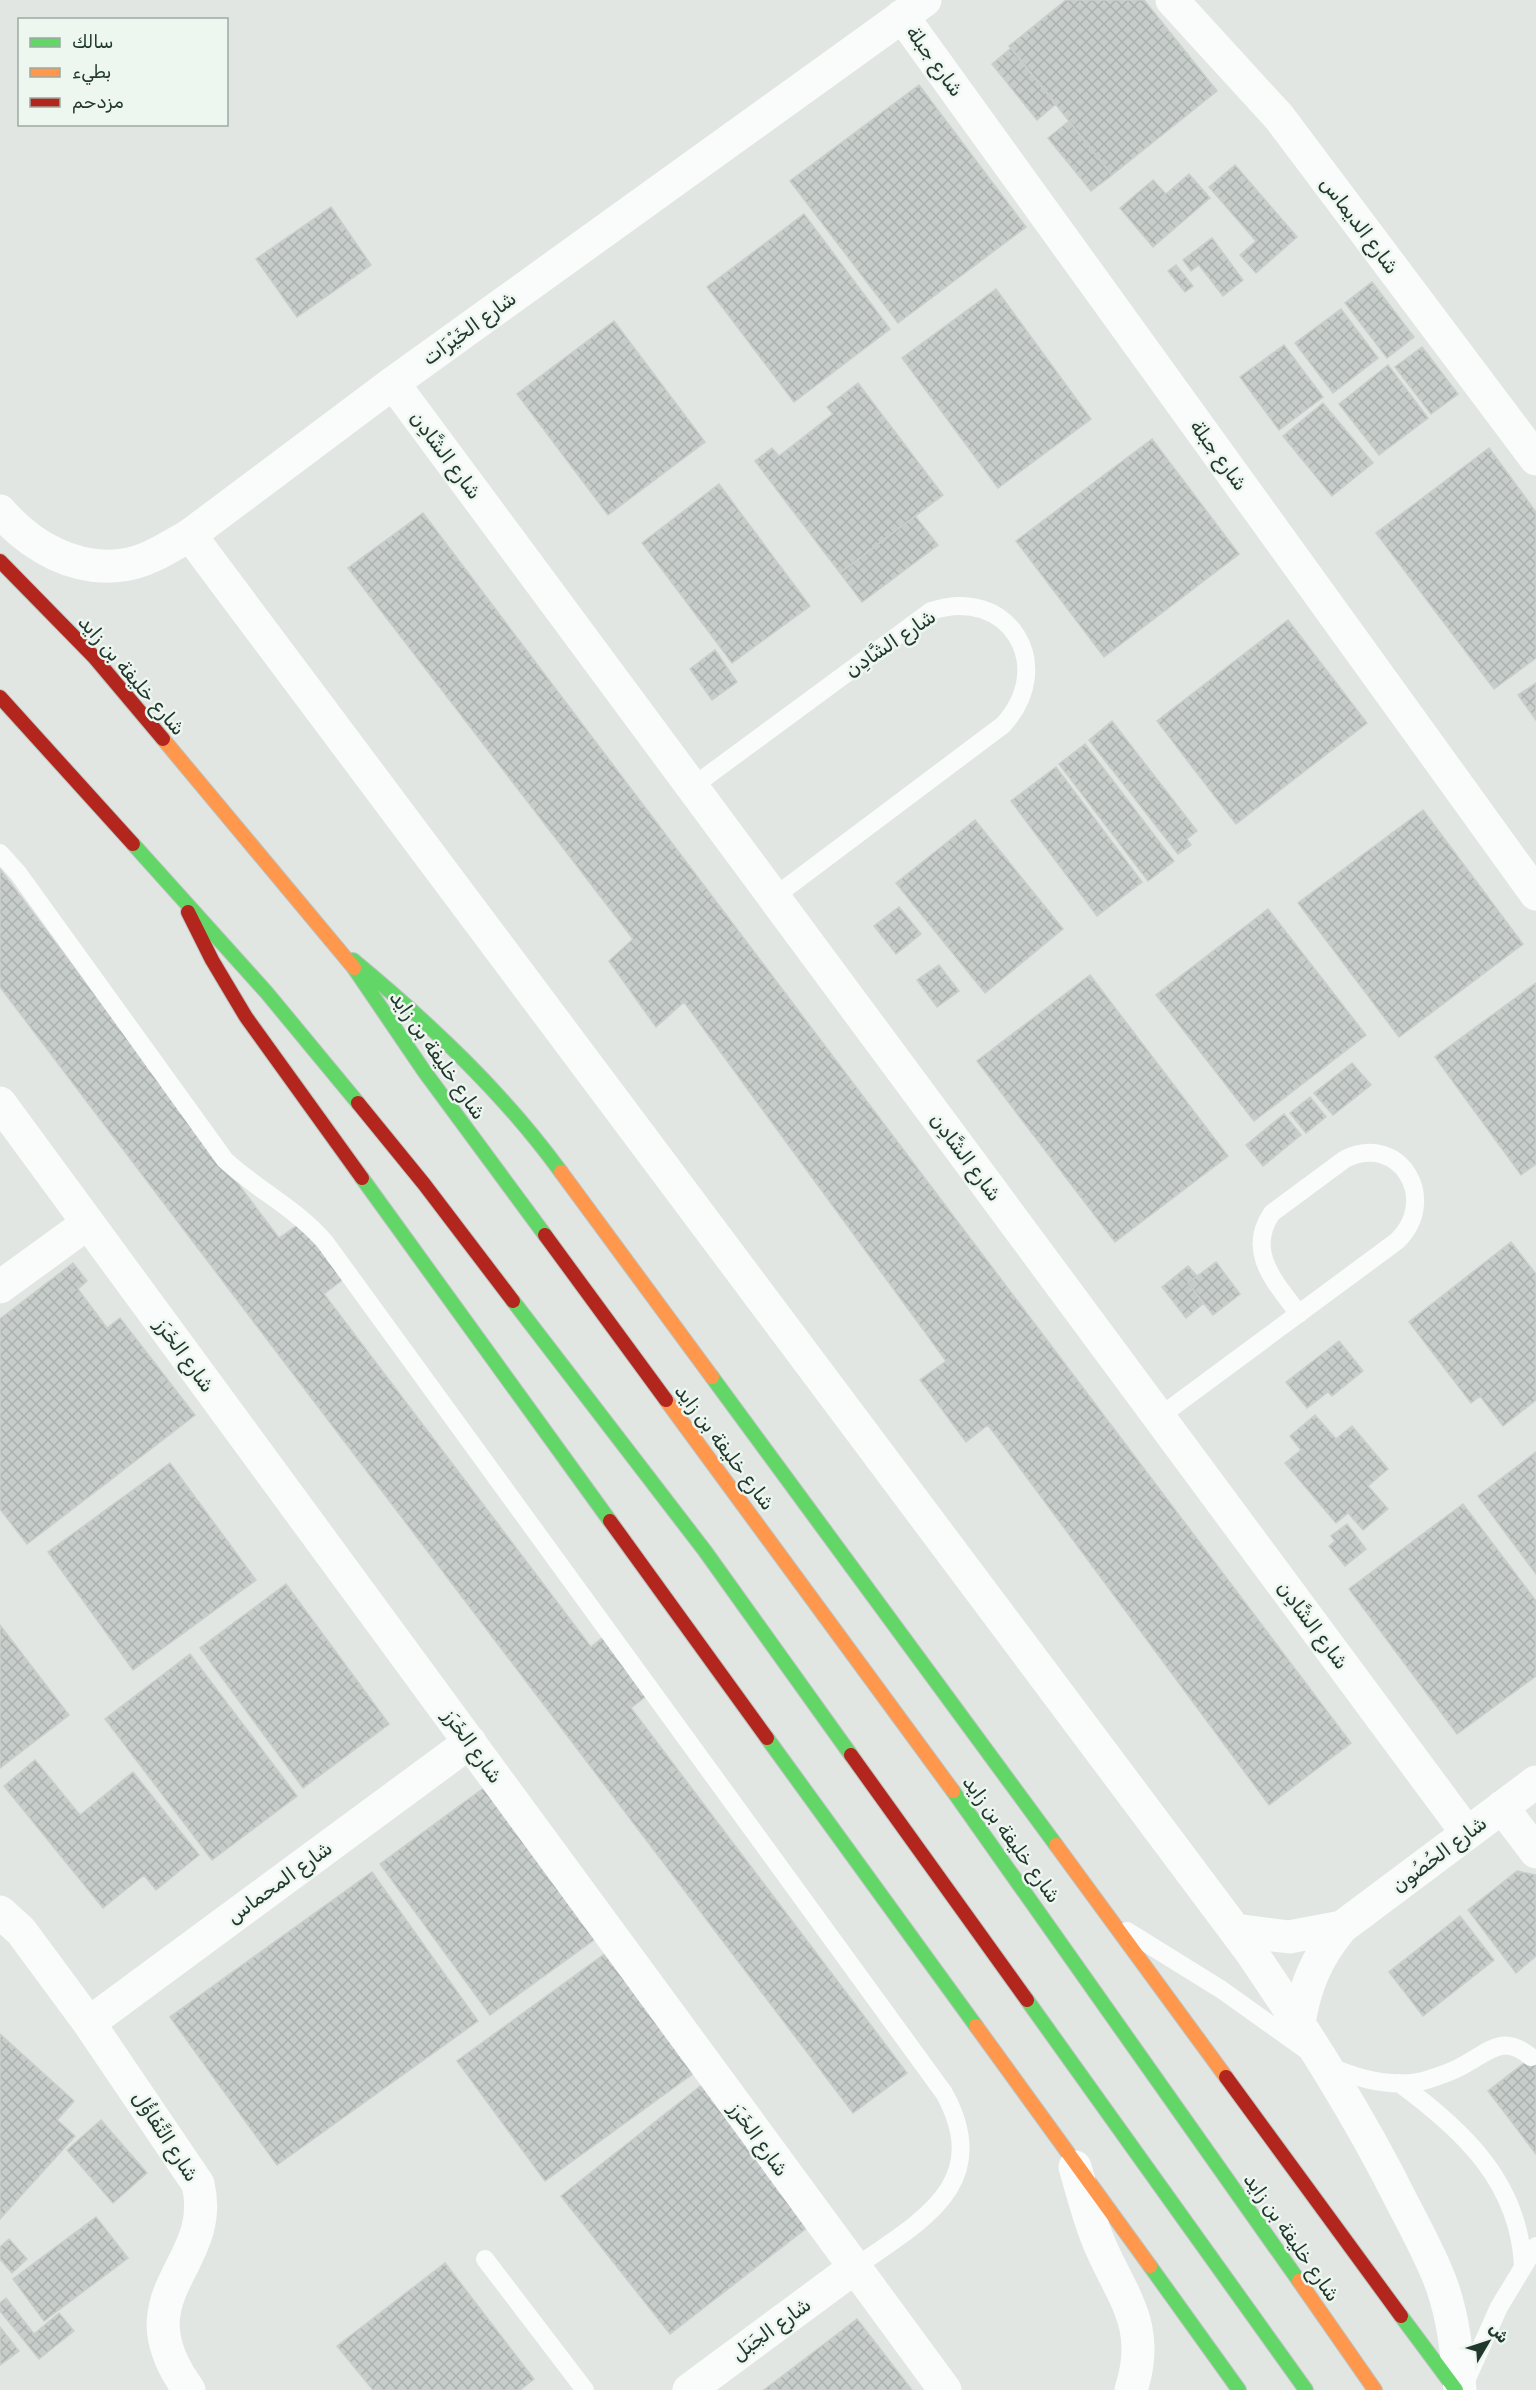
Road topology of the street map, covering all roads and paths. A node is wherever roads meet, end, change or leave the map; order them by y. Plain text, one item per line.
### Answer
1 (1172, 0) edge
2 (914, 8) edge
3 (393, 383) junction
4 (1536, 459) edge
5 (0, 511) edge
6 (190, 535) junction
7 (0, 561) edge
8 (0, 697) edge
9 (692, 787) junction
10 (0, 853) edge
11 (1536, 894) edge
12 (774, 897) junction
13 (182, 899) junction
14 (343, 952) junction
15 (0, 1103) edge
16 (88, 1223) junction
17 (0, 1287) edge
18 (1299, 1314) junction
19 (1159, 1417) junction
20 (470, 1742) junction
21 (1536, 1782) edge
22 (1502, 1807) junction
23 (1467, 1833) junction
24 (1536, 1852) edge
25 (0, 1912) edge
26 (1114, 1922) junction
27 (1342, 1927) junction
28 (1235, 1930) junction
29 (89, 2023) junction
30 (1299, 2023) junction
31 (1531, 2057) dead end
32 (1326, 2064) junction
33 (1399, 2083) junction
34 (1075, 2165) junction
35 (1536, 2246) edge
36 (485, 2259) dead end
37 (1523, 2266) junction
38 (854, 2268) junction
39 (189, 2390) edge
40 (585, 2390) edge
41 (689, 2390) edge
42 (945, 2390) edge
43 (1131, 2390) edge
44 (1239, 2390) edge
45 (1306, 2390) edge
46 (1375, 2390) edge
47 (1459, 2390) edge

1 - 4 street, شارع الديماس
2 - 3 street, شارع الخَيْرَات
2 - 11 street, شارع جبلة
3 - 6 street, شارع الخَيْرَات
3 - 9 street, شارع الشَّادِن
5 - 6 street, شارع الخَيْرَات
6 - 28 street
7 - 14 main road, شارع خليفة بن زايد
8 - 13 main road
9 - 12 street, شارع الشَّادِن
9 - 12 lane, شارع الشَّادِن
10 - 38 lane
12 - 19 street, شارع الشَّادِن
13 - 34 main road
13 - 45 main road
14 - 26 main road
14 - 46 main road, شارع خليفة بن زايد
15 - 16 street, شارع الخَرَز
16 - 17 street
16 - 20 street, شارع الخَرَز
18 - 18 lane
18 - 19 lane
19 - 23 street, شارع الشَّادِن
20 - 29 street, شارع المحماس
20 - 38 street, شارع الخَرَز
21 - 22 street, شارع الحُصُون
22 - 23 street, شارع الحُصُون
22 - 24 street
23 - 27 street, شارع الحُصُون
25 - 29 street, شارع التَّفَاؤُل
26 - 32 lane
26 - 47 main road
27 - 28 street, شارع الحُصُون
27 - 30 street, شارع الحُصُون
28 - 30 street
29 - 39 street, شارع التَّفَاؤُل
30 - 32 street
31 - 33 lane
32 - 33 lane
32 - 47 street
33 - 37 lane
34 - 43 street
34 - 44 main road
35 - 37 lane
36 - 40 lane
37 - 47 lane
38 - 41 street, شارع الجَبَل
38 - 42 street, شارع الخَرَز

